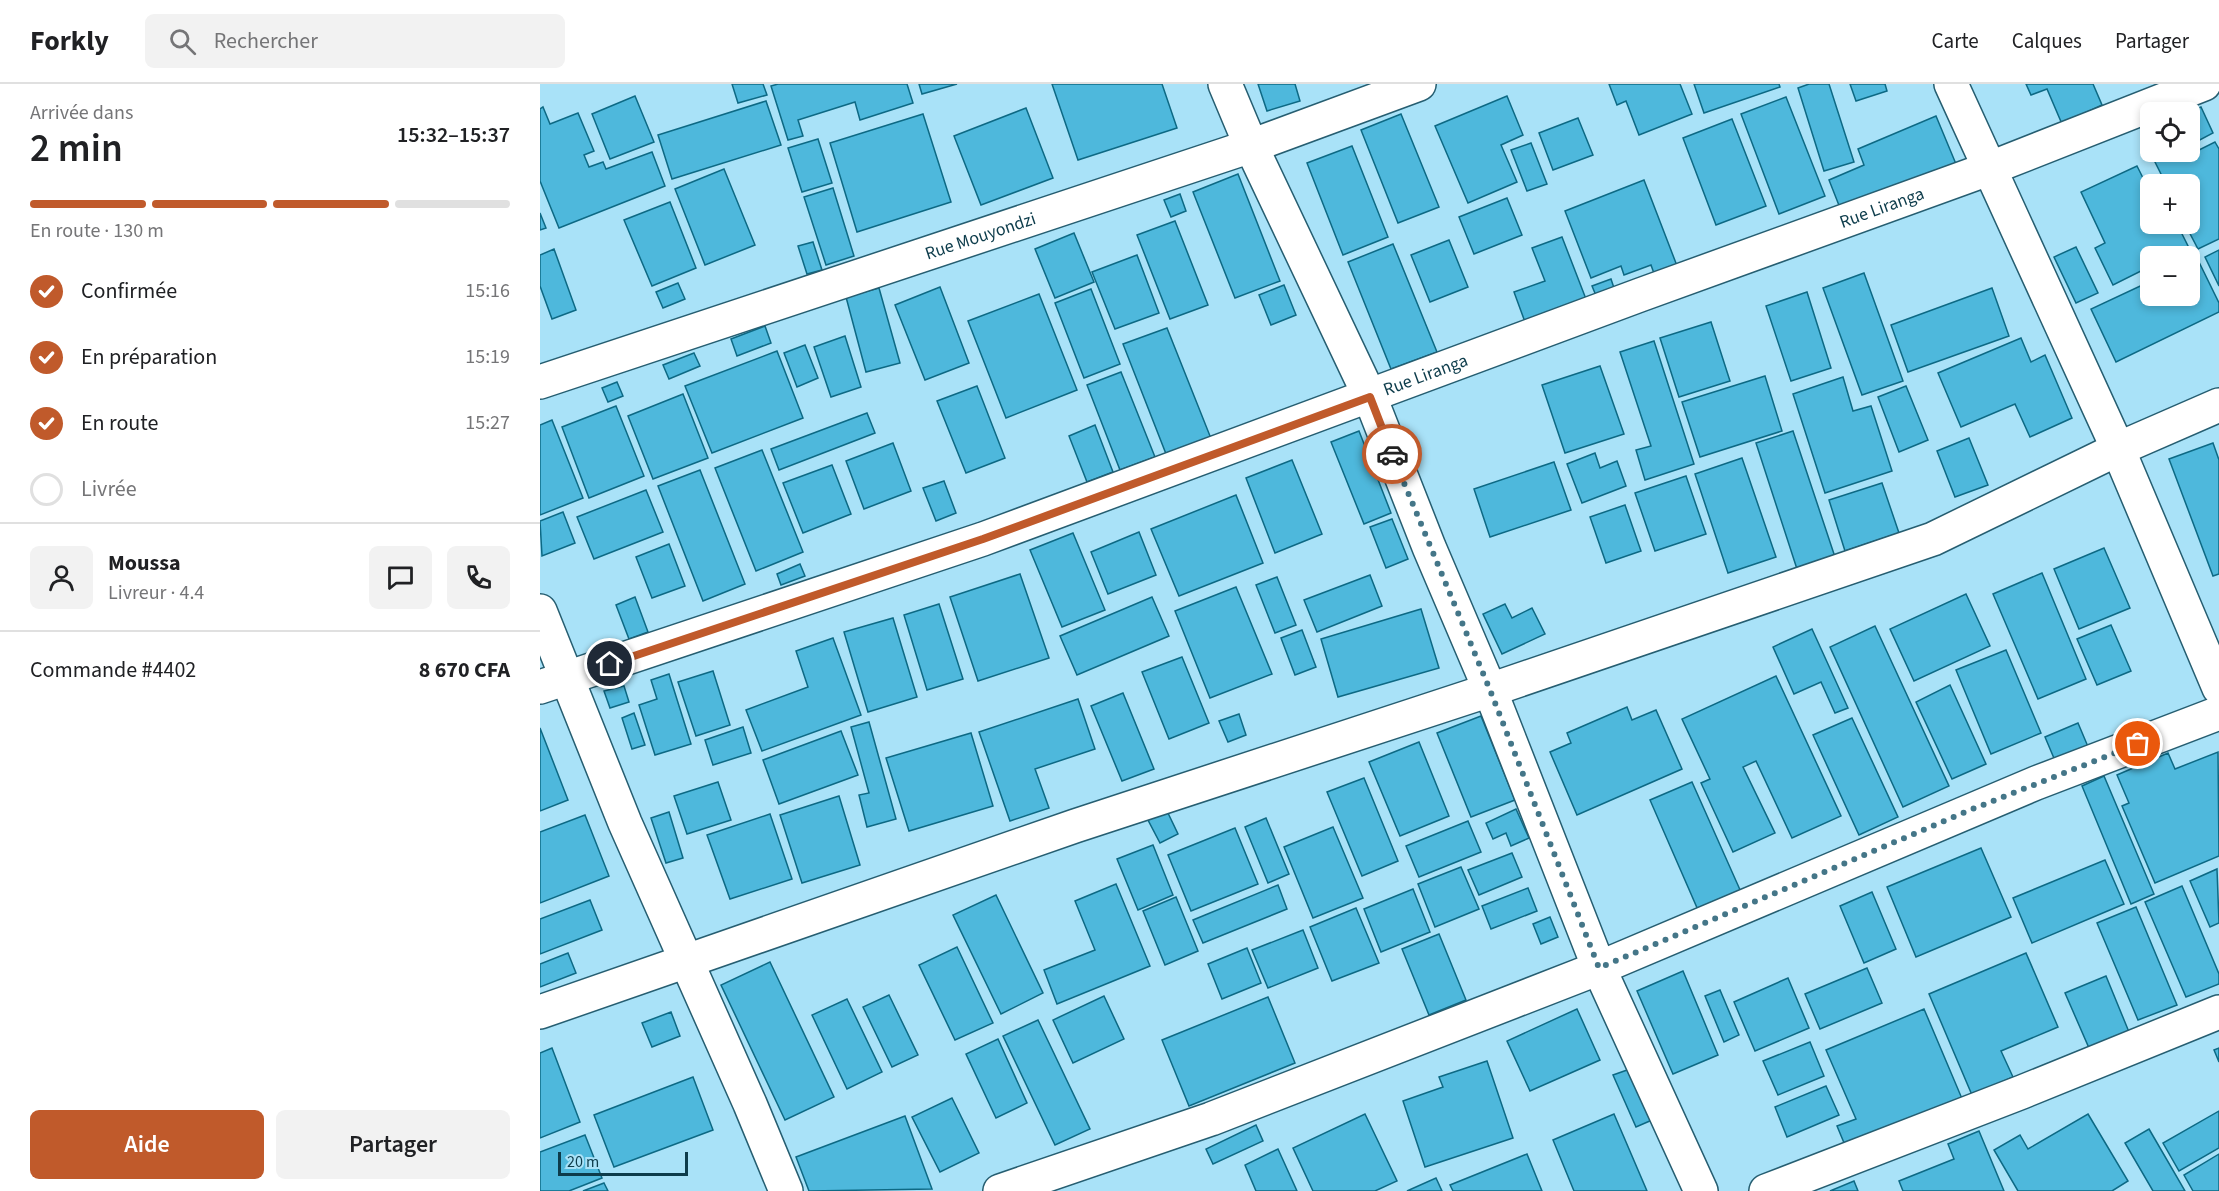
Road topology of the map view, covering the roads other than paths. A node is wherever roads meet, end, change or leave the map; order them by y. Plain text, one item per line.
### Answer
1 (1225, 84) edge
2 (1419, 84) edge
3 (1951, 84) edge
4 (2204, 84) edge
5 (1251, 146) junction
6 (1988, 169) junction
7 (540, 382) edge
8 (1370, 397) junction
9 (2219, 405) edge
10 (2118, 449) junction
11 (540, 611) edge
12 (553, 683) edge
13 (2219, 688) edge
14 (1490, 690) junction
15 (2219, 713) edge
16 (685, 960) junction
17 (1599, 968) junction
18 (540, 1012) edge
19 (2219, 1012) edge
20 (786, 1191) edge
21 (1000, 1191) edge
22 (1701, 1191) edge
23 (1766, 1191) edge

1 - 5 street
2 - 5 street, Rue Mouyondzi
3 - 6 street
4 - 6 street, Rue Liranga
5 - 7 street, Rue Mouyondzi
5 - 8 street
6 - 8 street, Rue Liranga
6 - 10 street
8 - 12 street, Rue Liranga
8 - 14 street
9 - 10 street
10 - 13 street
10 - 14 street
11 - 12 street
12 - 16 street
14 - 16 street
14 - 17 street
15 - 17 street
16 - 18 street
16 - 20 street
17 - 21 street
17 - 22 street
19 - 23 street

